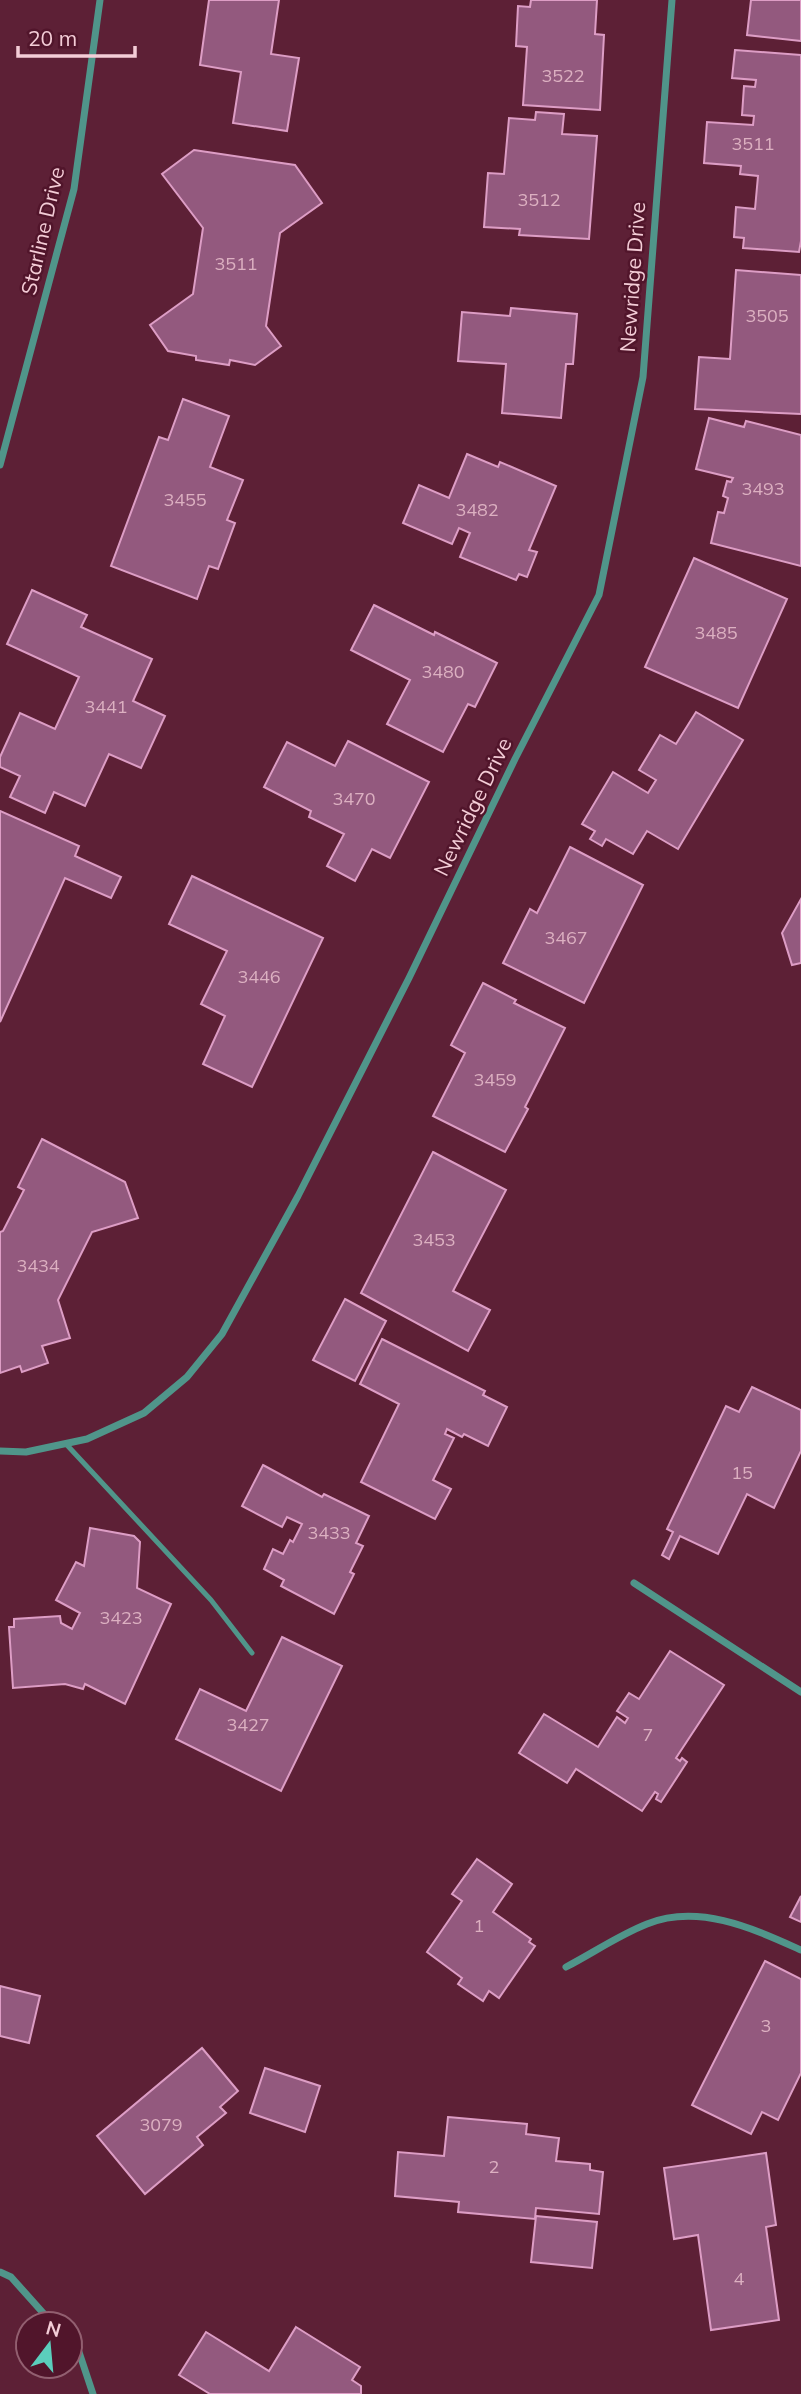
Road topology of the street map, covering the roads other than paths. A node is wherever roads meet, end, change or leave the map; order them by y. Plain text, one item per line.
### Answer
1 (100, 0) edge
2 (672, 0) edge
3 (0, 465) edge
4 (66, 1444) junction
5 (0, 1451) edge
6 (634, 1583) dead end
7 (252, 1653) dead end
8 (801, 1692) edge
9 (801, 1950) edge
10 (566, 1967) dead end
11 (0, 2273) edge
12 (40, 2310) edge
13 (84, 2366) edge
14 (93, 2394) edge

1 - 3 street, Starline Drive
2 - 4 street, Newridge Drive
4 - 5 street, Newridge Drive
4 - 7 lane
6 - 8 street
9 - 10 street
11 - 12 street
13 - 14 street

